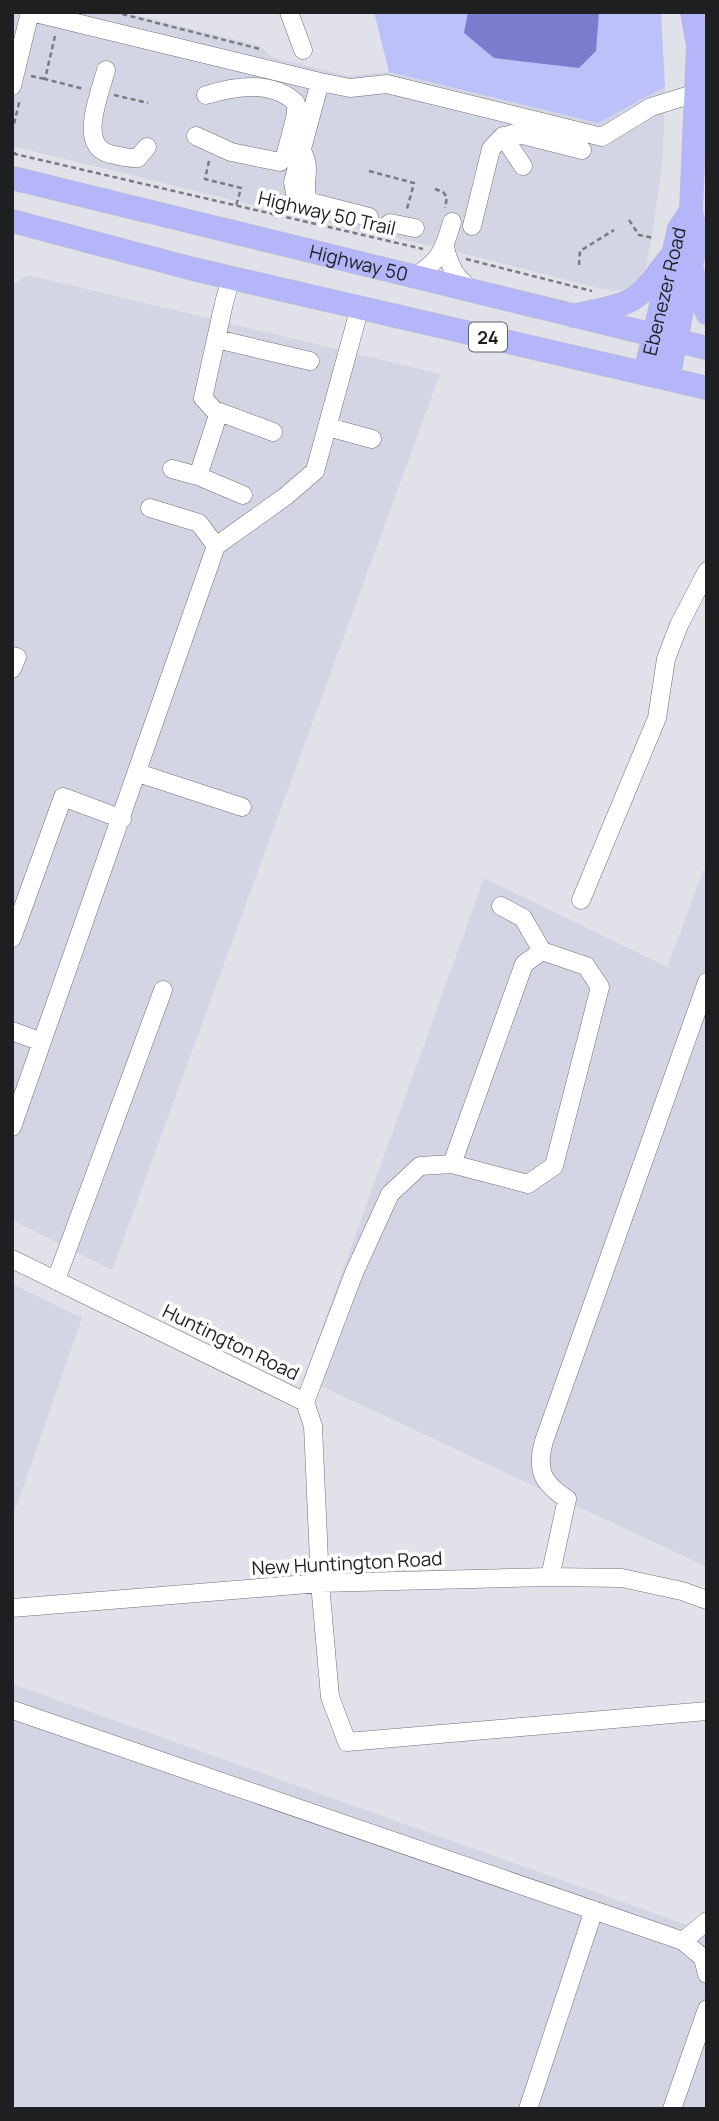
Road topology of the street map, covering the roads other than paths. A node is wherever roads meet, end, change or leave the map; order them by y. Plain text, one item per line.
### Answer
1 (31, 12) edge
2 (289, 12) edge
3 (692, 12) edge
4 (303, 50) dead end
5 (106, 70) dead end
6 (320, 82) junction
7 (12, 86) edge
8 (696, 93) junction
9 (206, 95) dead end
10 (197, 136) dead end
11 (503, 136) junction
12 (147, 147) dead end
13 (582, 150) dead end
14 (523, 166) dead end
15 (12, 178) edge
16 (369, 217) dead end
17 (12, 221) edge
18 (452, 222) dead end
19 (472, 226) dead end
20 (444, 252) junction
21 (682, 260) junction
22 (231, 278) junction
23 (412, 278) junction
24 (475, 293) junction
25 (360, 307) junction
26 (707, 313) edge
27 (571, 316) junction
28 (216, 339) junction
29 (665, 339) junction
30 (707, 348) edge
31 (310, 361) dead end
32 (645, 373) junction
33 (668, 379) junction
34 (707, 388) edge
35 (219, 412) junction
36 (328, 427) junction
37 (273, 432) dead end
38 (372, 439) dead end
39 (172, 468) dead end
40 (198, 477) junction
41 (243, 495) dead end
42 (150, 508) dead end
43 (216, 546) junction
44 (707, 571) edge
45 (12, 656) edge
46 (12, 669) edge
47 (138, 773) junction
48 (242, 807) dead end
49 (121, 819) junction
50 (581, 900) dead end
51 (501, 906) dead end
52 (12, 938) edge
53 (542, 951) junction
54 (707, 982) edge
55 (163, 990) dead end
56 (12, 1031) edge
57 (42, 1042) junction
58 (12, 1127) edge
59 (452, 1164) junction
60 (12, 1258) edge
61 (56, 1280) junction
62 (305, 1402) junction
63 (550, 1577) junction
64 (320, 1583) junction
65 (707, 1600) edge
66 (12, 1608) edge
67 (12, 1711) edge
68 (707, 1711) edge
69 (594, 1910) junction
70 (707, 1921) edge
71 (683, 1941) junction
72 (707, 1974) edge
73 (707, 2008) edge
74 (528, 2109) edge
75 (672, 2109) edge

1 - 6 street
1 - 7 street
2 - 4 street
3 - 8 main road, Ebenezer Road
5 - 12 street
6 - 8 street
6 - 16 street
8 - 21 main road, Ebenezer Road
9 - 10 street
11 - 13 street
11 - 14 street
11 - 19 street
15 - 23 main road, Highway 50 / 24
17 - 22 main road, 24
18 - 20 street
20 - 23 street
20 - 24 street
21 - 26 main road
21 - 27 main road
21 - 29 main road, Ebenezer Road
22 - 25 main road, 24
22 - 28 street
23 - 24 main road, Highway 50 / 24
24 - 27 main road, Highway 50 / 24
25 - 32 main road, 24
25 - 36 street
27 - 29 main road, Highway 50 / 24
28 - 31 street
28 - 35 street
29 - 30 main road, Highway 50 / 24
29 - 32 main road, Ebenezer Road
29 - 33 main road, Ebenezer Road
32 - 33 main road, 24
33 - 34 main road, 24
35 - 37 street
35 - 40 street
36 - 38 street
36 - 43 street
39 - 40 street
40 - 41 street
42 - 43 street
43 - 47 street
44 - 50 street
45 - 46 street
47 - 48 street
47 - 49 street
49 - 52 street
49 - 57 street
51 - 53 street
53 - 59 street
53 - 59 street
54 - 63 street
55 - 61 street
56 - 57 street
57 - 58 street
59 - 62 street
60 - 61 street, Huntington Road
61 - 62 street, Huntington Road
62 - 64 street, Huntington Road
63 - 64 street, New Huntington Road
63 - 65 street, New Huntington Road
64 - 66 street, New Huntington Road
64 - 68 street, Huntington Road
67 - 69 street
69 - 71 street
69 - 74 street
70 - 71 street
71 - 72 street
73 - 75 street

